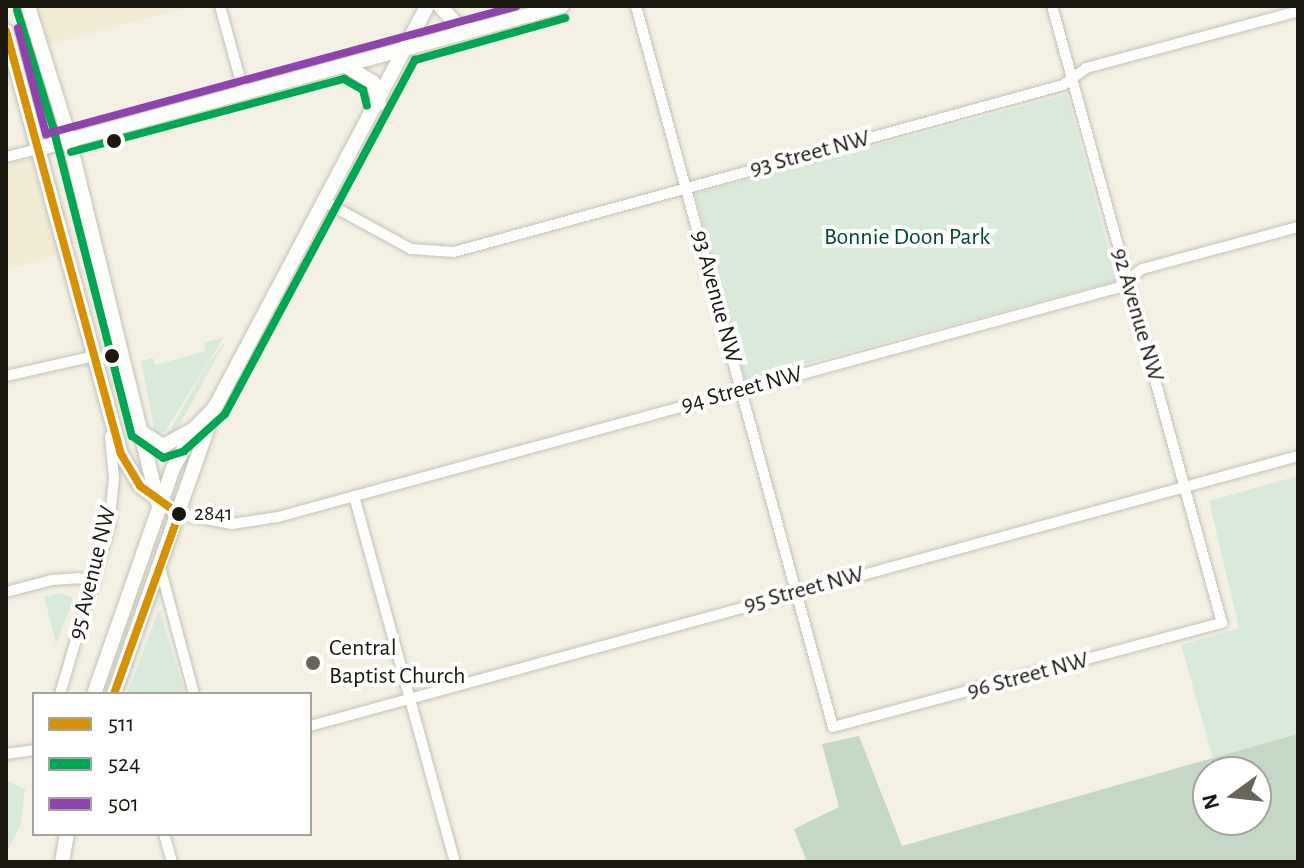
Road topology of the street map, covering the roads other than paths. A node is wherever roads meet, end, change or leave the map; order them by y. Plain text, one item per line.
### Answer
1 (28, 6) edge
2 (220, 6) edge
3 (427, 6) edge
4 (440, 6) edge
5 (562, 6) edge
6 (636, 6) edge
7 (1052, 6) edge
8 (1298, 11) edge
9 (473, 30) junction
10 (6, 31) edge
11 (407, 50) junction
12 (346, 66) junction
13 (1072, 78) junction
14 (244, 93) junction
15 (379, 103) junction
16 (68, 140) junction
17 (37, 149) junction
18 (6, 157) edge
19 (686, 188) junction
20 (327, 203) junction
21 (1298, 227) edge
22 (1127, 280) junction
23 (95, 356) junction
24 (6, 376) edge
25 (741, 390) junction
26 (107, 402) junction
27 (215, 407) junction
28 (196, 427) junction
29 (143, 432) junction
30 (1298, 456) edge
31 (1184, 487) junction
32 (354, 496) junction
33 (158, 504) junction
34 (179, 514) junction
35 (160, 567) junction
36 (94, 583) junction
37 (6, 592) edge
38 (796, 592) junction
39 (1222, 623) joint
40 (61, 692) edge
41 (95, 692) edge
42 (115, 692) edge
43 (193, 692) edge
44 (410, 698) junction
45 (312, 725) edge
46 (833, 727) joint
47 (32, 750) edge
48 (6, 754) edge
49 (67, 836) edge
50 (165, 836) edge
51 (62, 862) edge
52 (172, 862) edge
53 (455, 862) edge

1 - 16 street, 95 Avenue NW
2 - 14 street
3 - 11 street
4 - 9 street
5 - 9 street
6 - 19 street, 93 Avenue NW
7 - 13 street, 92 Avenue NW
8 - 13 street, 93 Street NW
9 - 11 street
10 - 17 street, 95 Avenue NW
11 - 12 street
11 - 15 street
12 - 14 street
12 - 15 street
13 - 19 street, 93 Street NW
13 - 22 street, 92 Avenue NW
14 - 16 street
15 - 20 street
16 - 17 street
16 - 29 street, 95 Avenue NW
17 - 18 street
17 - 23 street, 95 Avenue NW
19 - 20 street, 93 Street NW
19 - 25 street, 93 Avenue NW
20 - 27 street
21 - 22 street, 94 Street NW
22 - 25 street, 94 Street NW
22 - 31 street, 92 Avenue NW
23 - 24 street
23 - 26 street, 95 Avenue NW
25 - 32 street, 94 Street NW
25 - 38 street, 93 Avenue NW
26 - 33 street, 95 Avenue NW
26 - 36 street, 95 Avenue NW
27 - 28 street
27 - 34 street
28 - 29 street
28 - 33 street
29 - 33 street, 95 Avenue NW
30 - 31 street, 95 Street NW
31 - 38 street, 95 Street NW
31 - 39 street, 92 Avenue NW
32 - 34 street, 94 Street NW
32 - 44 street
33 - 34 street, 95 Avenue NW
33 - 41 street
34 - 35 street
35 - 42 street
35 - 43 street
36 - 37 street
36 - 40 street, 95 Avenue NW
38 - 44 street, 95 Street NW
38 - 46 street, 93 Avenue NW
39 - 46 street, 96 Street NW
44 - 45 street, 95 Street NW
44 - 53 street
47 - 48 street
49 - 51 street
50 - 52 street

